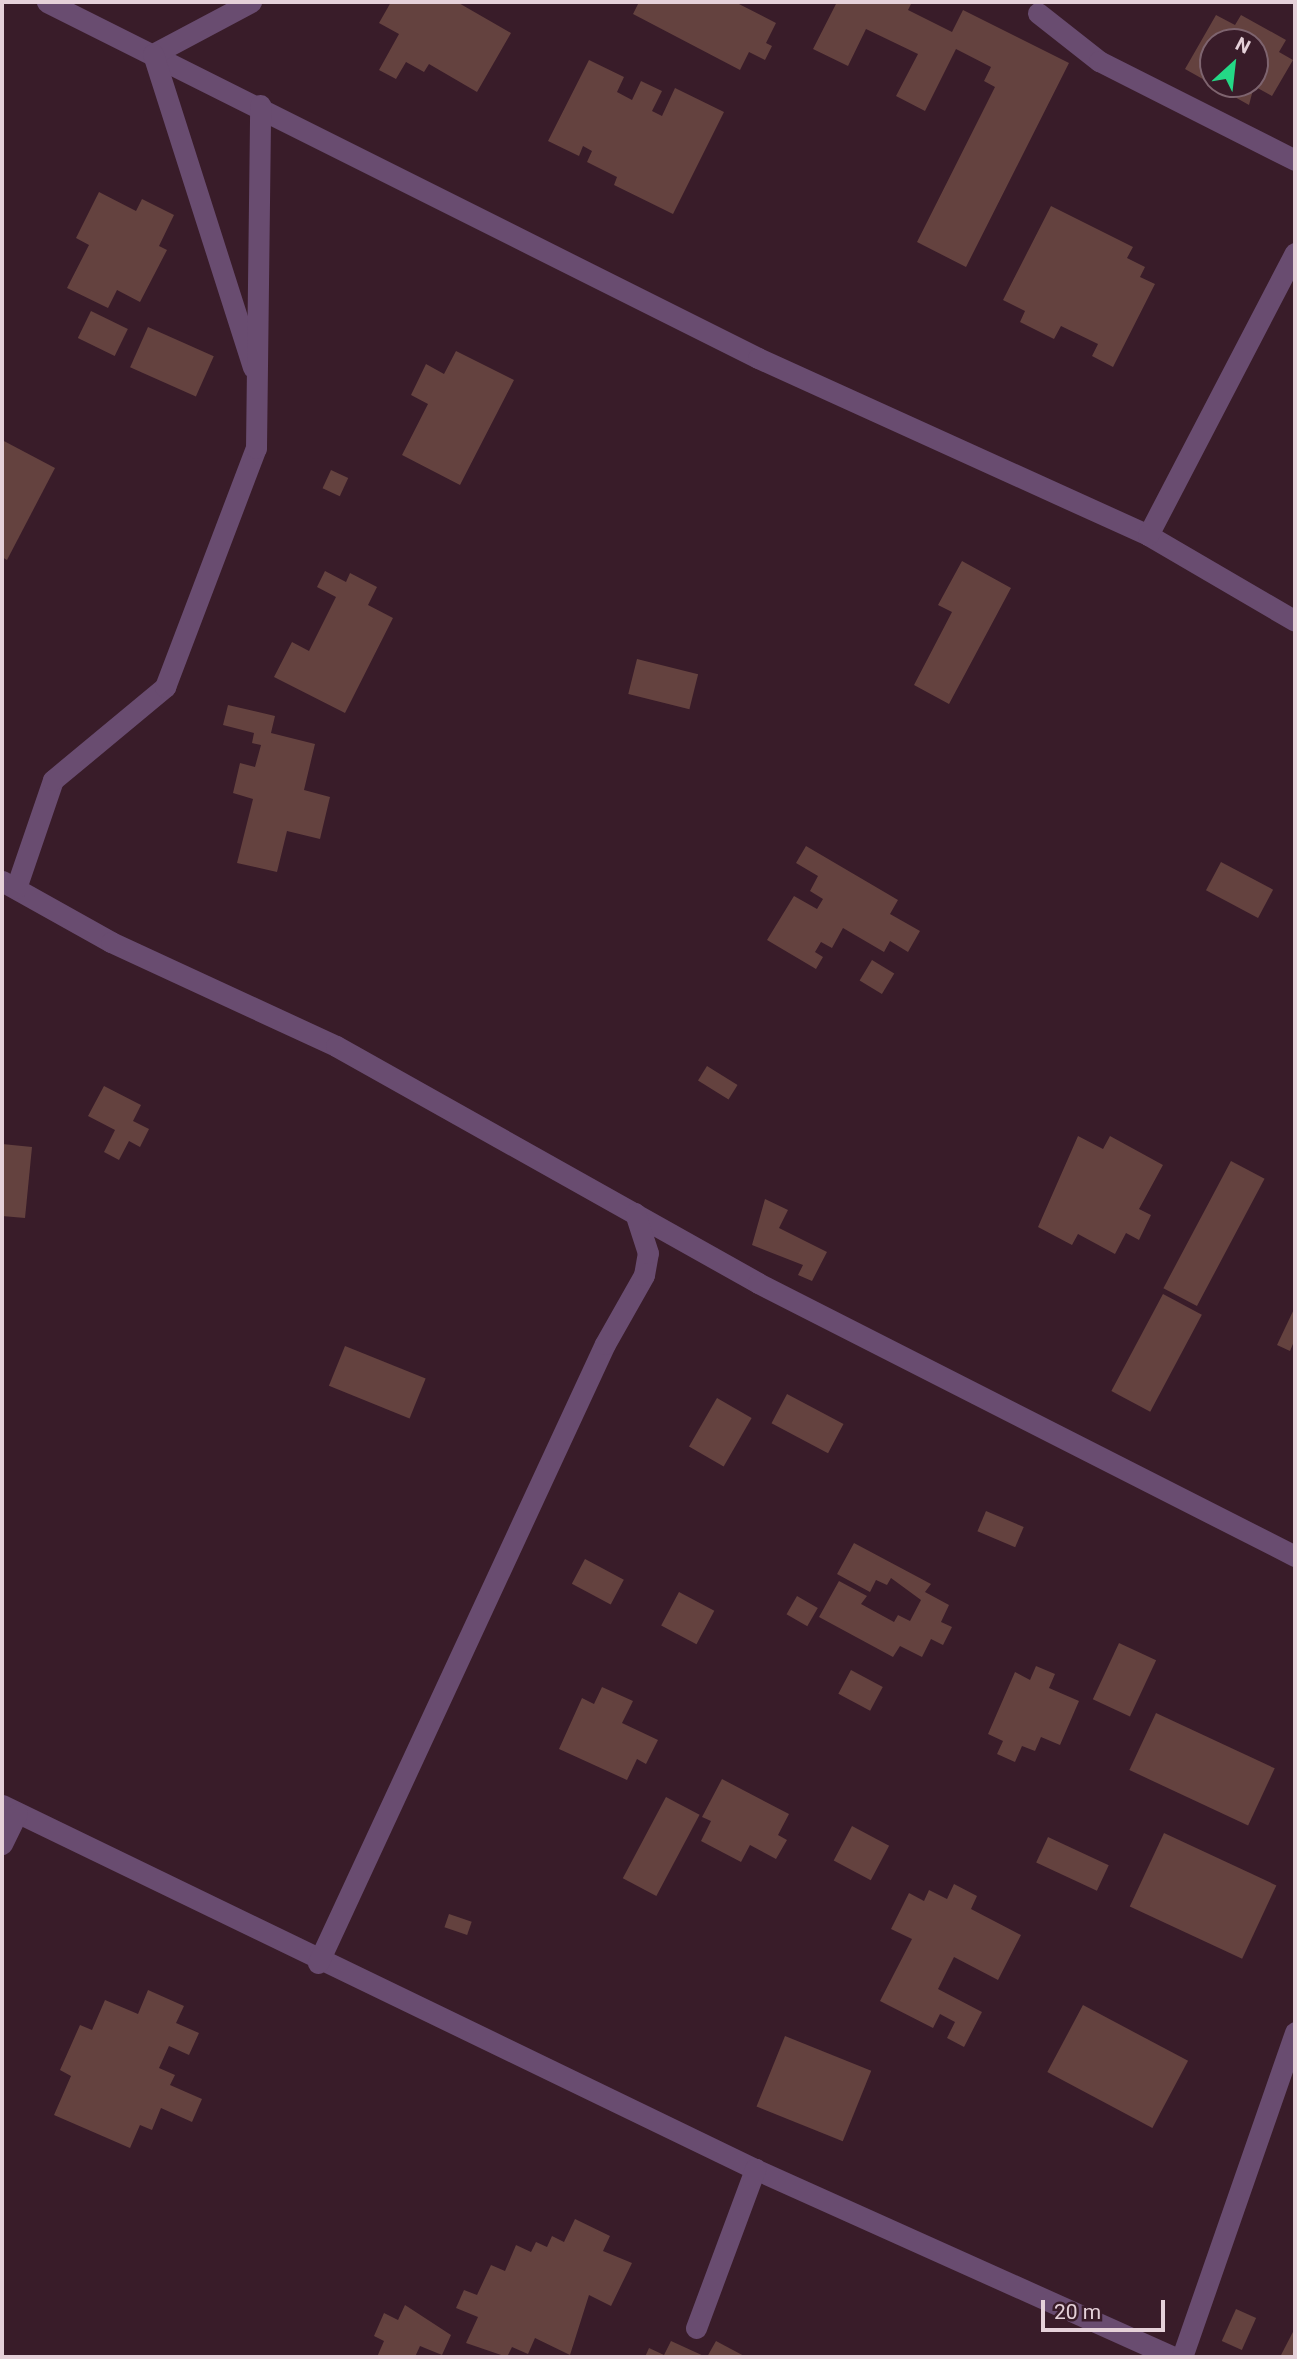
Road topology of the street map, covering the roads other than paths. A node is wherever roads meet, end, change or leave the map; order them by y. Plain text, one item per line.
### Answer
1 (47, 2) edge
2 (251, 2) edge
3 (1038, 12) dead end
4 (153, 54) junction
5 (260, 105) junction
6 (1295, 160) edge
7 (1295, 253) edge
8 (258, 381) junction
9 (1148, 535) junction
10 (1295, 621) edge
11 (9, 885) edge
12 (635, 1213) junction
13 (1295, 1556) edge
14 (9, 1809) edge
15 (2, 1844) edge
16 (318, 1963) junction
17 (1295, 2032) edge
18 (755, 2169) junction
19 (696, 2328) dead end
20 (1174, 2357) edge
21 (1182, 2357) edge

1 - 4 street
2 - 4 street
3 - 6 street
4 - 5 street
4 - 8 street
5 - 8 street
5 - 9 street
7 - 9 street
8 - 11 street
9 - 10 street
11 - 12 street
12 - 13 street
12 - 16 street
14 - 15 street
14 - 16 street
16 - 18 street
17 - 21 street
18 - 19 street
18 - 20 street

